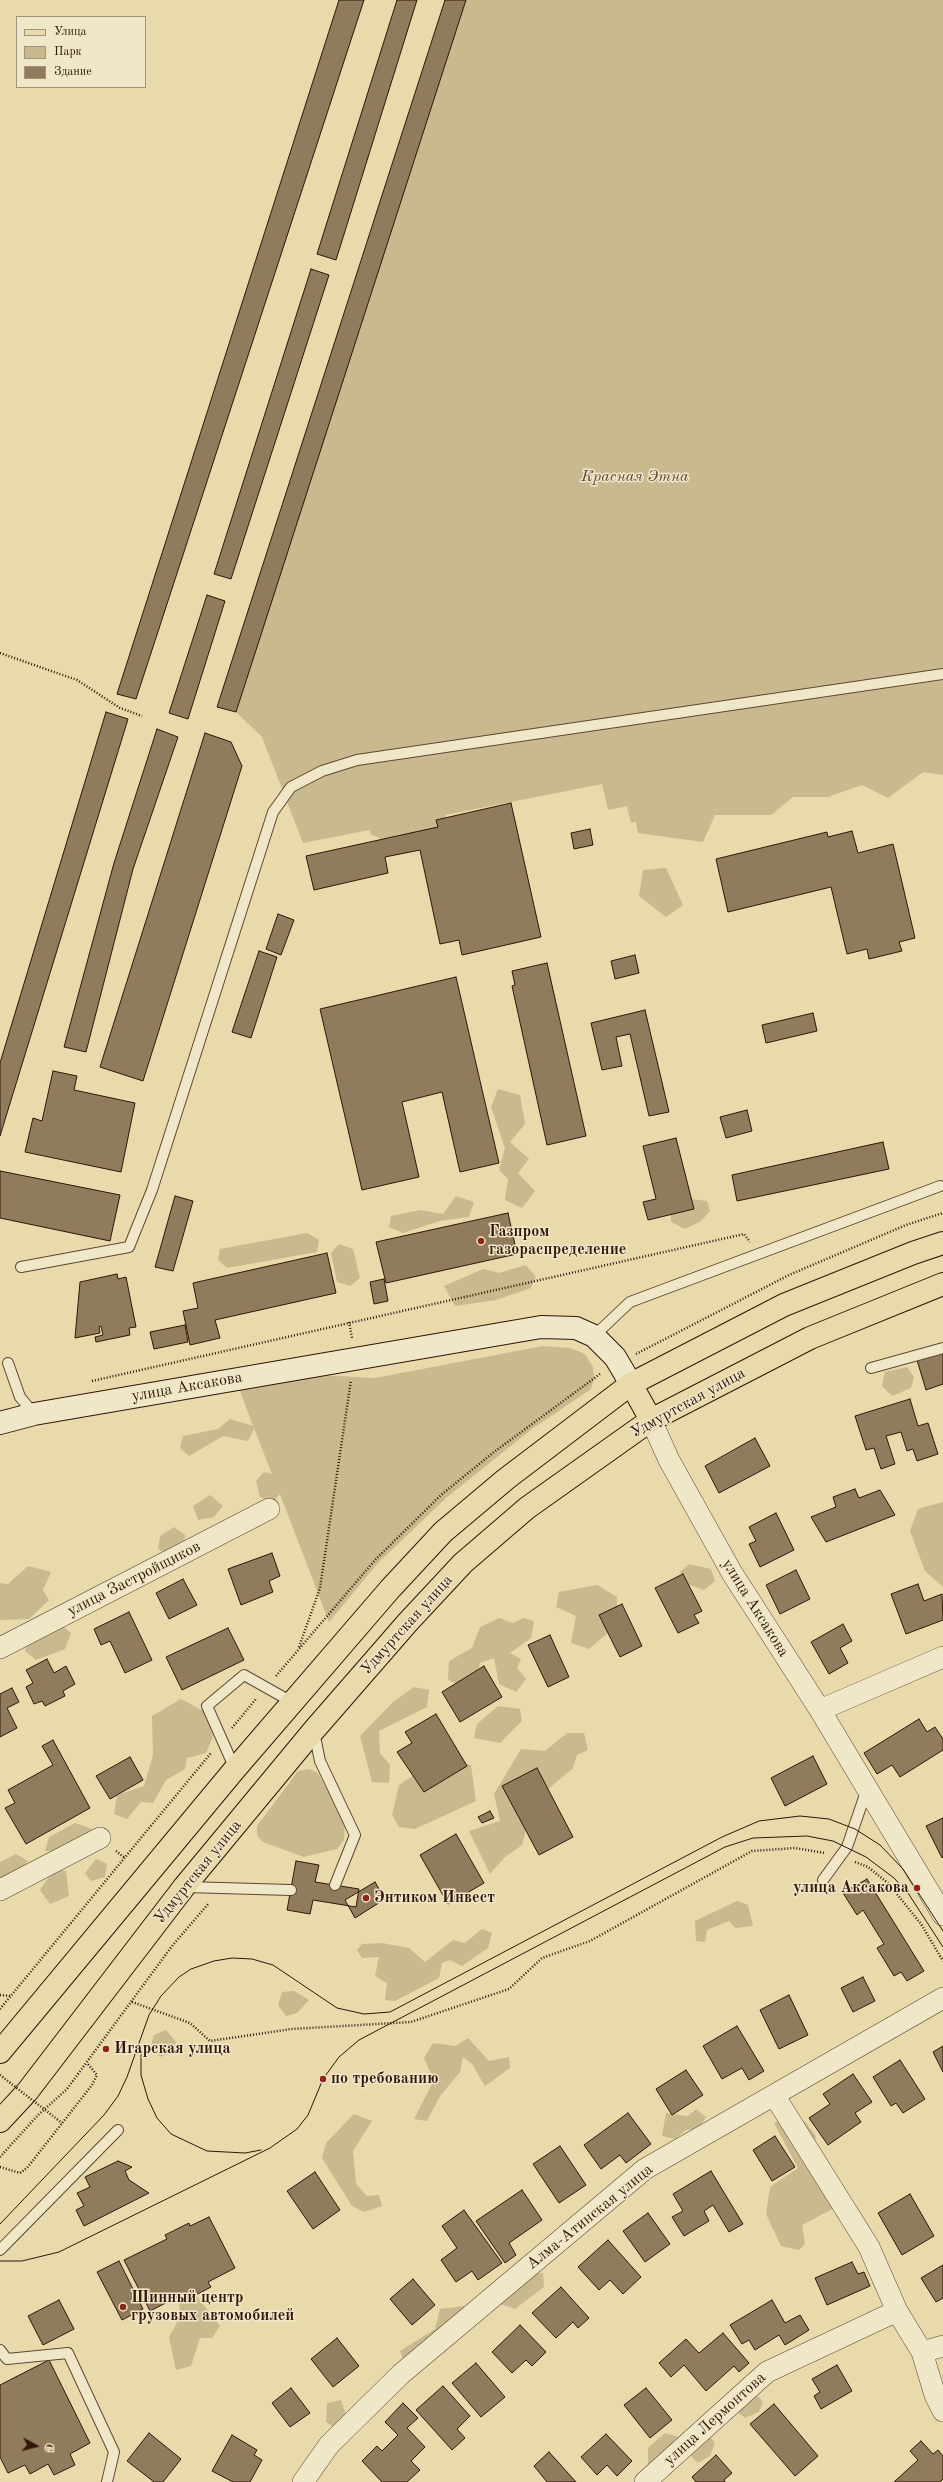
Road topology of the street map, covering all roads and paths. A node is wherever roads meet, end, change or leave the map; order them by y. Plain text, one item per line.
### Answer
1 (0, 653) edge
2 (943, 674) edge
3 (142, 716) dead end
4 (940, 1186) dead end
5 (943, 1243) edge
6 (758, 1254) junction
7 (21, 1267) dead end
8 (943, 1284) edge
9 (349, 1322) junction
10 (594, 1336) junction
11 (943, 1348) edge
12 (365, 1356) junction
13 (8, 1363) dead end
14 (871, 1368) dead end
15 (88, 1381) dead end
16 (632, 1384) junction
17 (34, 1414) junction
18 (651, 1420) junction
19 (0, 1423) edge
20 (269, 1509) dead end
21 (0, 1648) edge
22 (298, 1649) dead end
23 (943, 1657) edge
24 (292, 1702) junction
25 (820, 1710) junction
26 (314, 1730) junction
27 (235, 1769) junction
28 (867, 1789) junction
29 (100, 1838) dead end
30 (841, 1856) junction
31 (823, 1880) dead end
32 (335, 1885) dead end
33 (222, 1887) junction
34 (184, 1888) junction
35 (0, 1890) edge
36 (291, 1890) dead end
37 (943, 1915) edge
38 (943, 1961) edge
39 (0, 1995) edge
40 (10, 1996) dead end
41 (943, 1998) edge
42 (132, 2002) junction
43 (0, 2052) edge
44 (87, 2063) junction
45 (0, 2075) edge
46 (774, 2095) junction
47 (0, 2121) edge
48 (62, 2123) junction
49 (118, 2130) dead end
50 (0, 2157) edge
51 (0, 2167) edge
52 (0, 2250) edge
53 (897, 2311) junction
54 (943, 2346) edge
55 (0, 2350) edge
56 (922, 2352) junction
57 (943, 2411) edge
58 (107, 2482) edge
59 (303, 2482) edge
60 (645, 2482) edge

1 - 3 path
2 - 7 lane
4 - 6 lane
5 - 16 main road
6 - 9 path
6 - 10 lane
8 - 18 main road, Удмуртская улица
9 - 12 path
9 - 15 path
10 - 12 street, улица Аксакова
10 - 16 street
11 - 14 lane
12 - 17 street, улица Аксакова
12 - 22 path
13 - 17 lane
16 - 18 main road
16 - 24 main road
17 - 19 street, улица Аксакова
18 - 25 street, улица Аксакова
18 - 26 main road, Удмуртская улица
20 - 21 street, улица Застройщиков
23 - 25 street
24 - 27 main road
24 - 27 lane
25 - 28 street, улица Аксакова
26 - 32 lane
26 - 34 main road, Удмуртская улица
27 - 43 main road
28 - 30 lane
28 - 37 street, улица Аксакова
29 - 35 street
30 - 31 lane
30 - 38 path
30 - 42 path
33 - 34 lane
33 - 36 lane
33 - 42 path
34 - 47 main road, Удмуртская улица
39 - 40 path
41 - 46 street, Алма-Атинская улица
42 - 44 path
44 - 48 path
44 - 50 path
45 - 48 path, bridge
46 - 53 street
46 - 59 street, Алма-Атинская улица
48 - 51 path
49 - 52 lane
53 - 56 street
53 - 60 street, улица Лермонтова
54 - 56 street
55 - 58 lane
56 - 57 street

